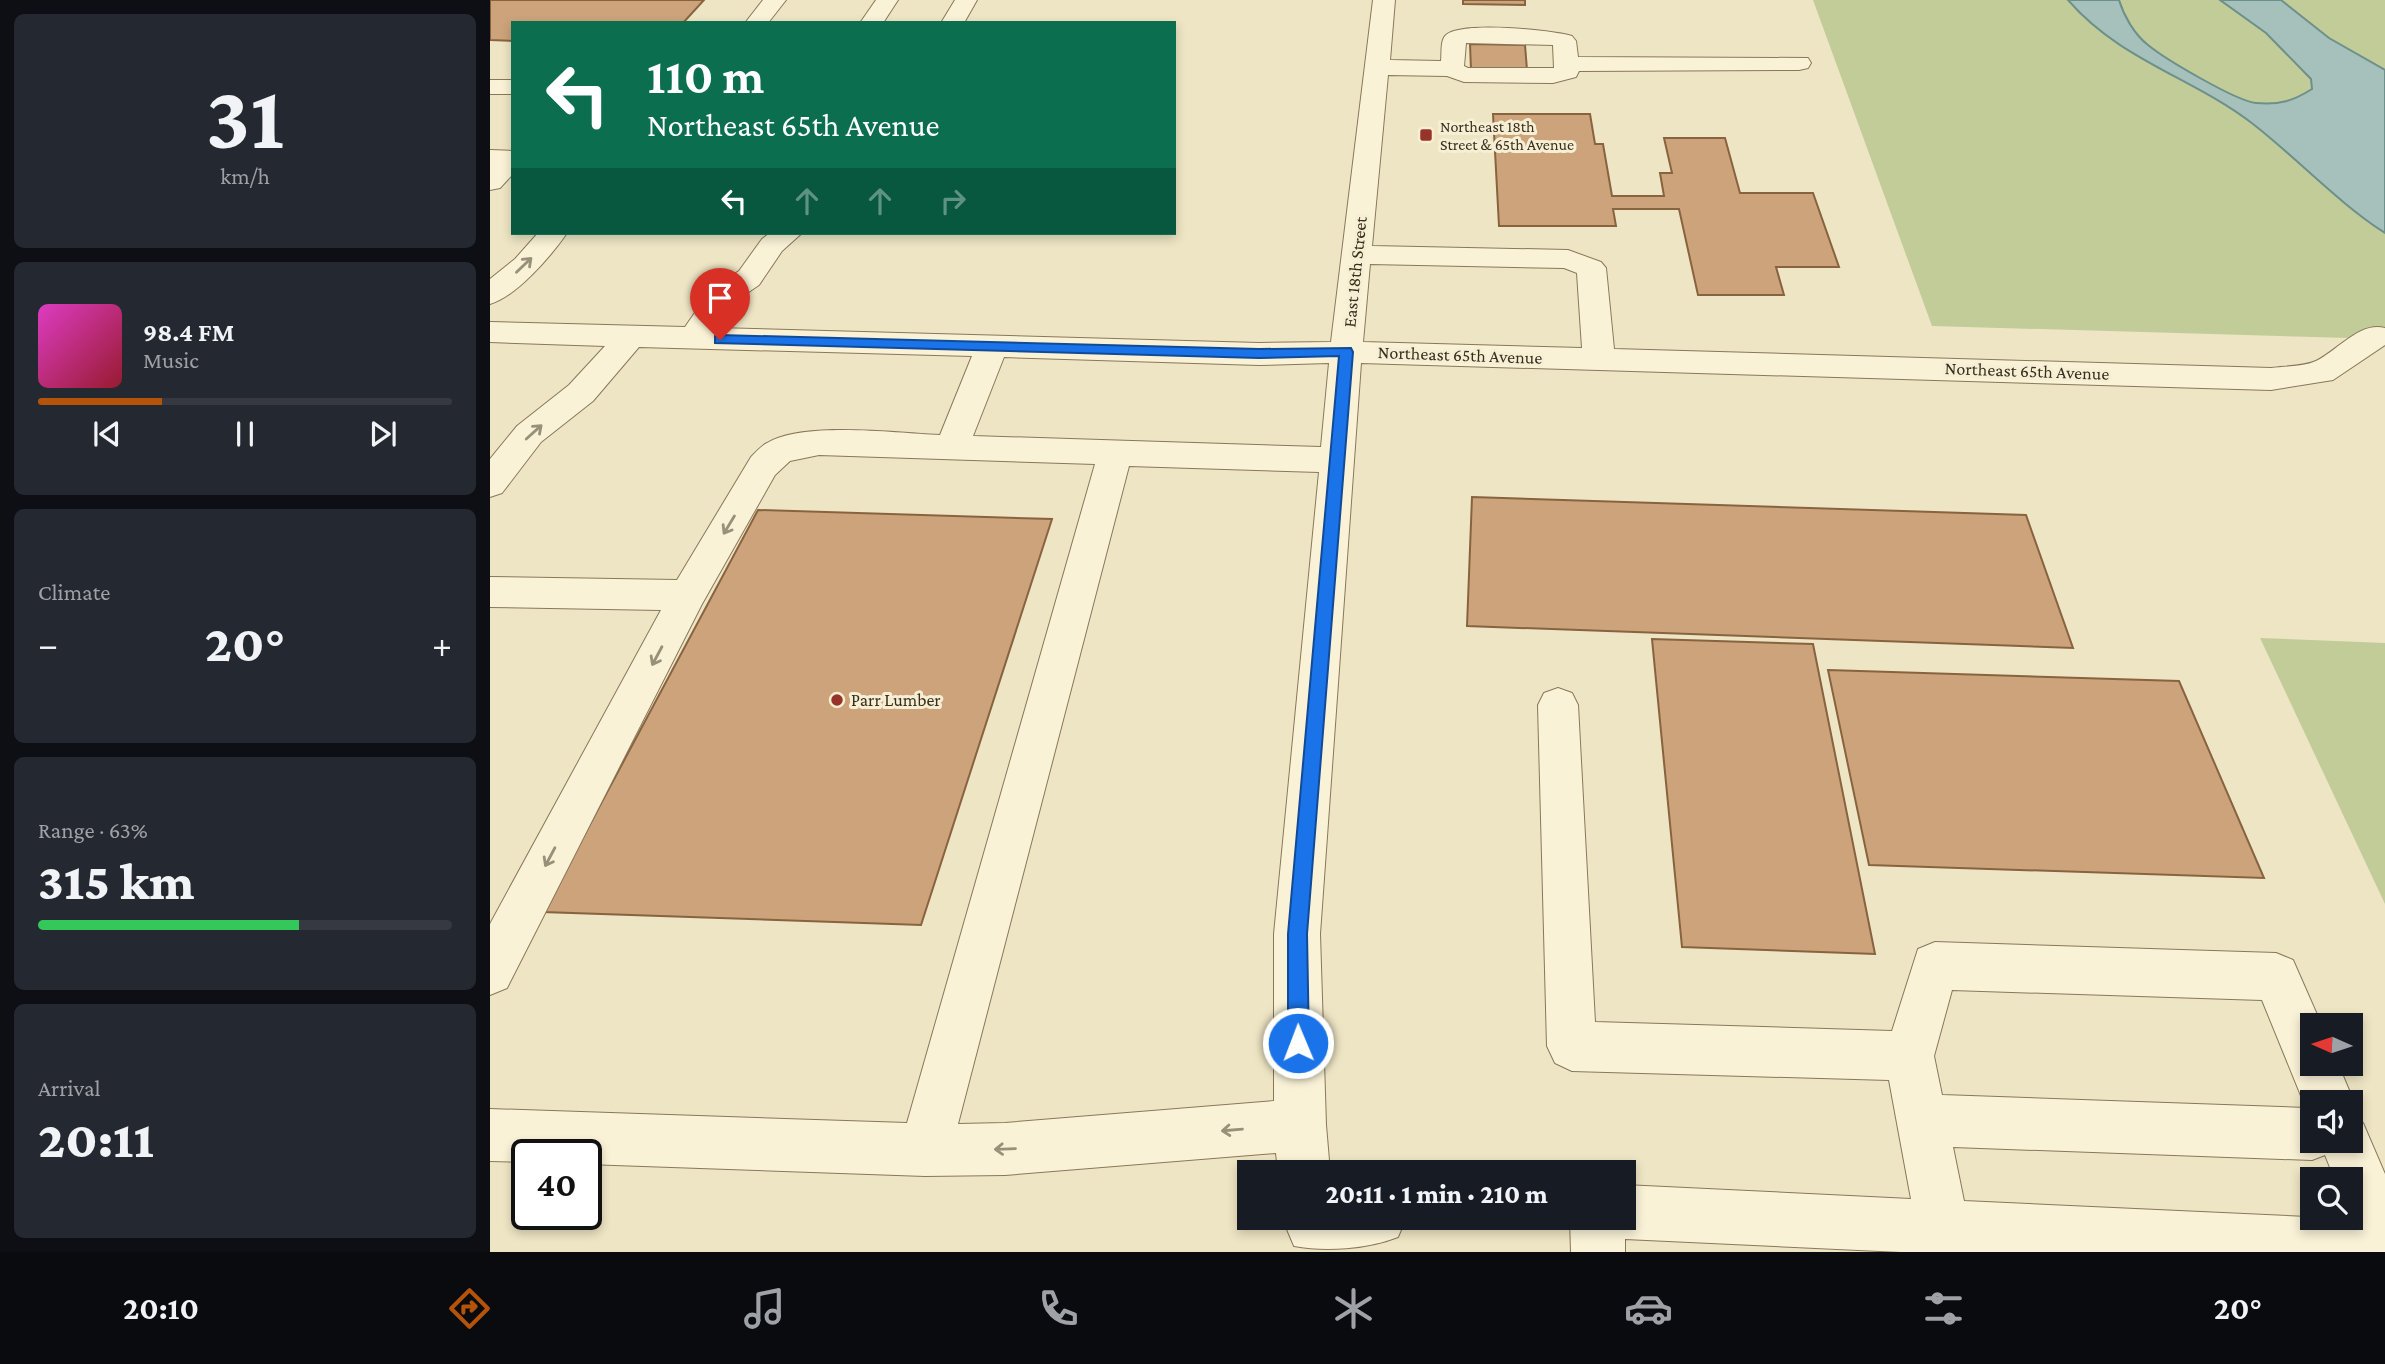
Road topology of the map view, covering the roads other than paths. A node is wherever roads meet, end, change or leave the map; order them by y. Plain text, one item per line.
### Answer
1 (775, 0) edge
2 (887, 0) edge
3 (966, 0) edge
4 (1384, 0) edge
5 (758, 21) edge
6 (872, 21) edge
7 (953, 21) edge
8 (1799, 63) dead end
9 (1566, 64) junction
10 (1377, 67) junction
11 (1452, 69) junction
12 (490, 87) edge
13 (511, 87) edge
14 (490, 158) edge
15 (511, 159) edge
16 (511, 160) edge
17 (490, 181) edge
18 (518, 235) edge
19 (551, 235) edge
20 (748, 235) edge
21 (785, 235) edge
22 (1356, 255) junction
23 (490, 267) edge
24 (490, 294) edge
25 (723, 295) junction
26 (490, 332) edge
27 (631, 337) junction
28 (2377, 337) dead end
29 (694, 338) junction
30 (992, 347) junction
31 (1346, 352) junction
32 (1599, 359) junction
33 (952, 447) junction
34 (1115, 453) junction
35 (1337, 460) junction
36 (490, 484) edge
37 (490, 592) edge
38 (688, 596) junction
39 (1558, 705) dead end
40 (490, 971) edge
41 (2300, 1034) edge
42 (1909, 1056) junction
43 (1922, 1120) junction
44 (490, 1135) edge
45 (2300, 1135) edge
46 (1302, 1149) edge
47 (925, 1150) junction
48 (2350, 1153) edge
49 (1636, 1213) edge
50 (1943, 1227) junction
51 (1597, 1230) edge
52 (2385, 1238) edge
53 (2097, 1243) edge
54 (2385, 1248) edge
55 (1598, 1252) edge

1 - 5 street
2 - 6 street
3 - 7 street
4 - 10 street, East 18th Street
8 - 9 street
9 - 11 street
9 - 11 street
10 - 11 street
10 - 22 street, East 18th Street
12 - 13 street
14 - 15 street
16 - 17 street
18 - 23 street
24 -> 19 street
20 - 25 street
21 - 25 street
22 - 31 street, East 18th Street
22 - 32 street
25 - 29 street
26 - 27 street, Northeast 65th Avenue
27 - 29 street, Northeast 65th Avenue
36 -> 27 street
28 - 32 street, Northeast 65th Avenue
29 - 30 street, Northeast 65th Avenue
30 - 31 street, Northeast 65th Avenue
30 - 33 street
31 - 32 street, Northeast 65th Avenue
31 - 35 street, East 18th Street
33 - 34 street
33 -> 38 street
34 - 35 street
34 - 47 street
35 - 46 street, East 18th Street
37 - 38 street
38 -> 40 street
39 - 42 street
41 - 42 street
42 - 43 street
43 - 45 street
43 - 50 street
44 - 47 street
46 -> 47 street
48 - 52 street
49 - 50 street
50 - 53 street
51 - 55 street
53 - 54 street

